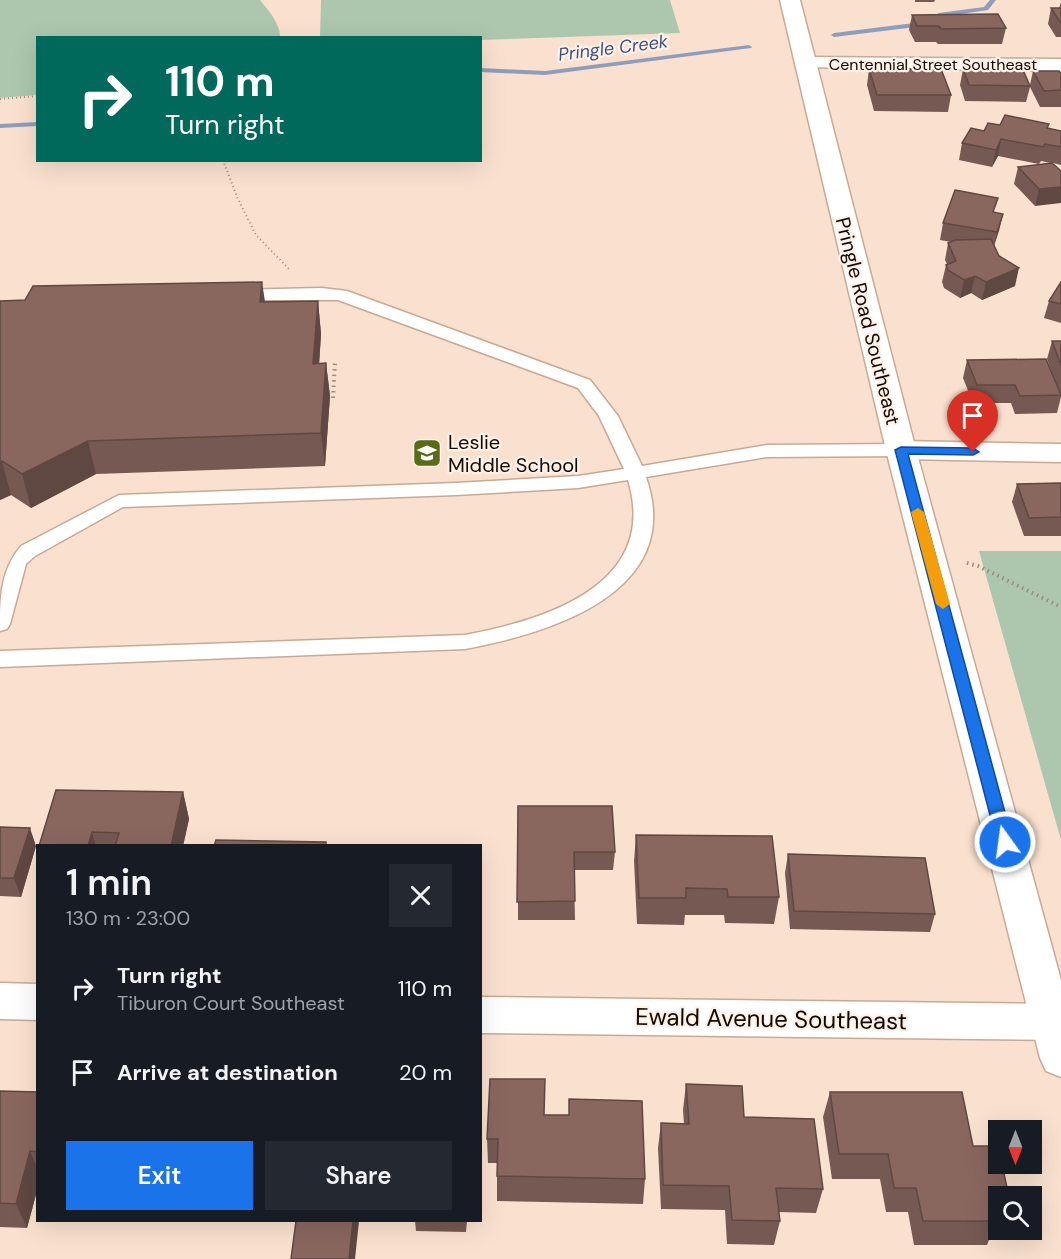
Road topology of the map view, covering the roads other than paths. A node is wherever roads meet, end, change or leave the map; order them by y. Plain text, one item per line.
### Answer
1 (790, 0) edge
2 (806, 63) junction
3 (1061, 66) edge
4 (219, 295) edge
5 (901, 450) junction
6 (1061, 453) edge
7 (637, 474) junction
8 (0, 624) edge
9 (0, 659) edge
10 (0, 1001) edge
11 (36, 1002) edge
12 (482, 1016) edge
13 (1058, 1034) edge

1 - 2 main road, Pringle Road Southeast
2 - 3 main road, Centennial Street Southeast
2 - 5 main road, Pringle Road Southeast
4 - 7 lane
5 - 6 main road
5 - 7 lane
5 - 13 main road, Pringle Road Southeast
7 - 8 lane
7 - 9 lane
10 - 11 main road
12 - 13 main road, Ewald Avenue Southeast

